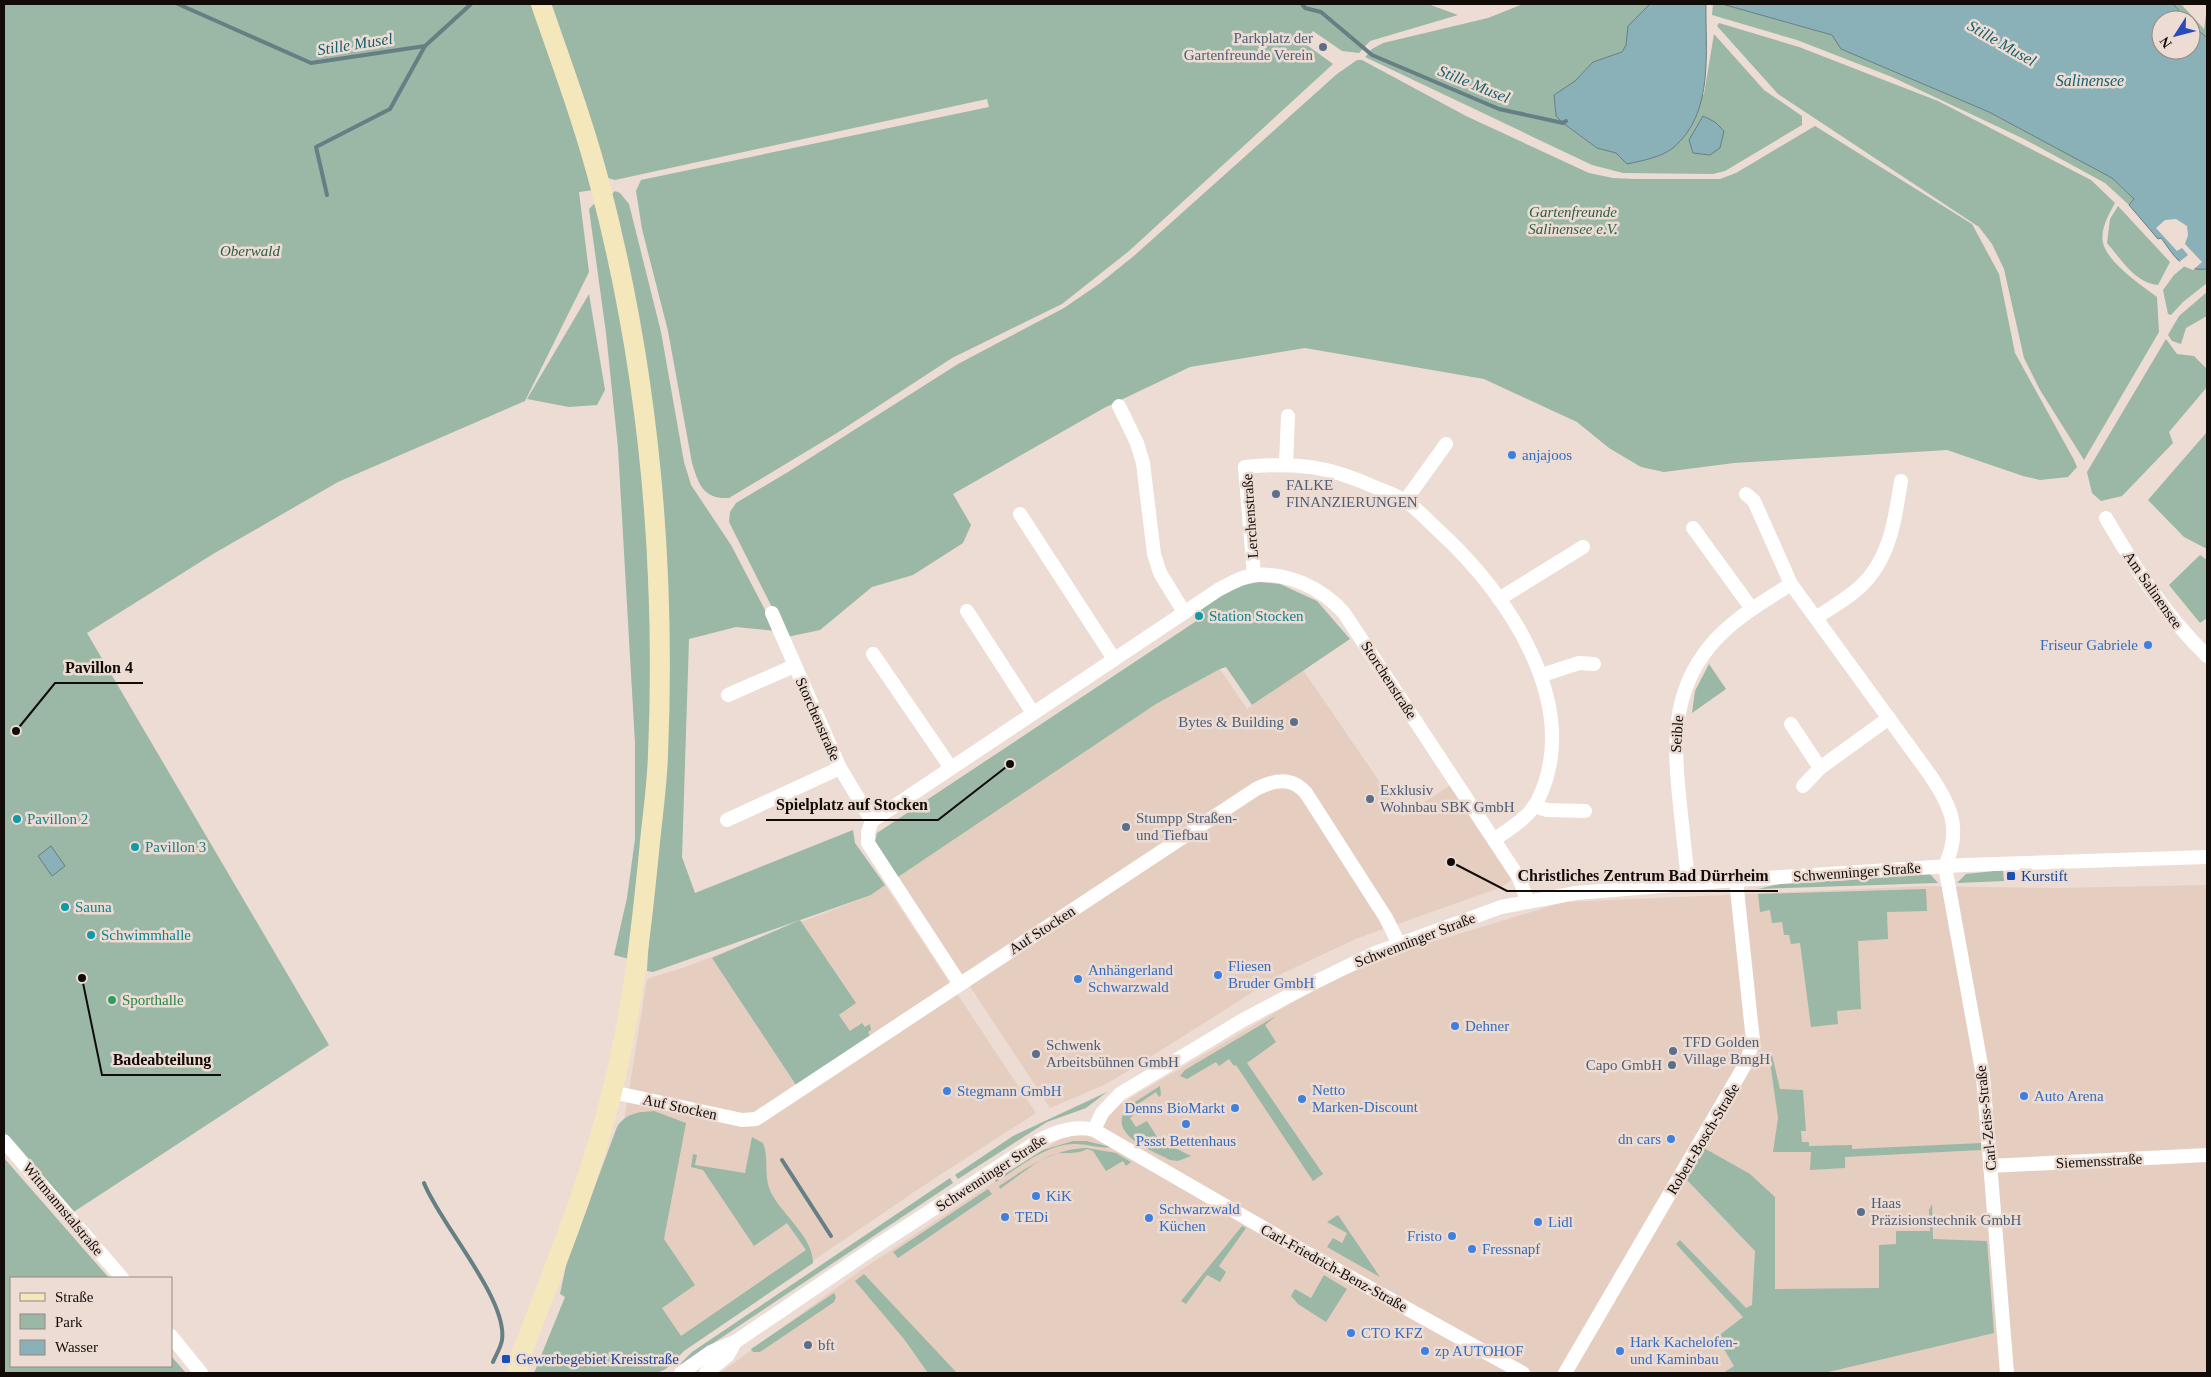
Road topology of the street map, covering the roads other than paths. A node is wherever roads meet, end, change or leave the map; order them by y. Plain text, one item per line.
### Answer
1 (541, 4) edge
2 (1119, 406) dead end
3 (1288, 416) dead end
4 (1446, 444) dead end
5 (1286, 464) junction
6 (1901, 481) dead end
7 (1746, 494) dead end
8 (1406, 501) junction
9 (1020, 514) dead end
10 (2106, 518) dead end
11 (1693, 528) dead end
12 (1583, 548) dead end
13 (1254, 575) junction
14 (1791, 584) junction
15 (1499, 599) junction
16 (1752, 609) junction
17 (967, 611) dead end
18 (1184, 612) junction
19 (772, 613) dead end
20 (1816, 618) junction
21 (873, 654) dead end
22 (2207, 656) edge
23 (1114, 659) junction
24 (1594, 664) dead end
25 (794, 666) junction
26 (1542, 675) junction
27 (728, 695) dead end
28 (1033, 713) junction
29 (1889, 718) junction
30 (1791, 724) dead end
31 (840, 768) junction
32 (951, 768) junction
33 (1820, 768) junction
34 (1803, 786) dead end
35 (1534, 806) junction
36 (1585, 811) dead end
37 (726, 820) dead end
38 (872, 821) junction
39 (1494, 840) junction
40 (2207, 857) edge
41 (1945, 866) junction
42 (1736, 880) junction
43 (1689, 885) junction
44 (1528, 902) junction
45 (1399, 944) junction
46 (960, 984) junction
47 (612, 1092) junction
48 (1094, 1130) junction
49 (4, 1141) edge
50 (2207, 1156) edge
51 (1990, 1166) junction
52 (121, 1277) edge
53 (172, 1337) edge
54 (519, 1364) edge
55 (702, 1370) edge
56 (201, 1373) edge
57 (510, 1373) edge
58 (680, 1373) edge
59 (1523, 1373) edge
60 (1565, 1373) edge
61 (2007, 1373) edge

1 - 47 street
2 - 18 street
3 - 5 street
4 - 8 street
5 - 8 street, Lerchenstraße
5 - 13 street, Lerchenstraße
6 - 20 street
7 - 14 street
8 - 15 street, Lerchenstraße
9 - 23 street
10 - 22 street, Am Salinensee
11 - 16 street
12 - 15 street
13 - 18 street
13 - 39 street, Storchenstraße
14 - 16 street, Seible
14 - 20 street
15 - 26 street, Lerchenstraße
16 - 43 street, Seible
17 - 28 street
18 - 23 street
19 - 25 street, Storchenstraße
20 - 29 street
21 - 32 street
23 - 28 street
24 - 26 street
25 - 27 street
25 - 31 street, Storchenstraße
26 - 35 street, Lerchenstraße
28 - 32 street
29 - 33 street
29 - 41 street
30 - 33 street
31 - 37 street
31 - 38 street, Storchenstraße
32 - 38 street
33 - 34 street
35 - 36 street
35 - 39 street, Lerchenstraße
38 - 46 street
39 - 44 street, Storchenstraße
40 - 41 street, Schwenninger Straße
41 - 42 street, Schwenninger Straße
41 - 51 street, Carl-Zeiss-Straße
42 - 43 street, Schwenninger Straße
42 - 60 street, Robert-Bosch-Straße
43 - 44 street, Schwenninger Straße
44 - 45 street, Schwenninger Straße
45 - 46 street, Auf Stocken
45 - 48 street, Schwenninger Straße
46 - 47 street, Auf Stocken
47 - 54 street
48 - 55 street, Schwenninger Straße
48 - 59 street, Carl-Friedrich-Benz-Straße
49 - 52 street, Wittmannstalstraße
50 - 51 street, Siemensstraße
51 - 61 street, Carl-Zeiss-Straße
53 - 56 street
54 - 57 street
55 - 58 street, Schwenninger Straße

